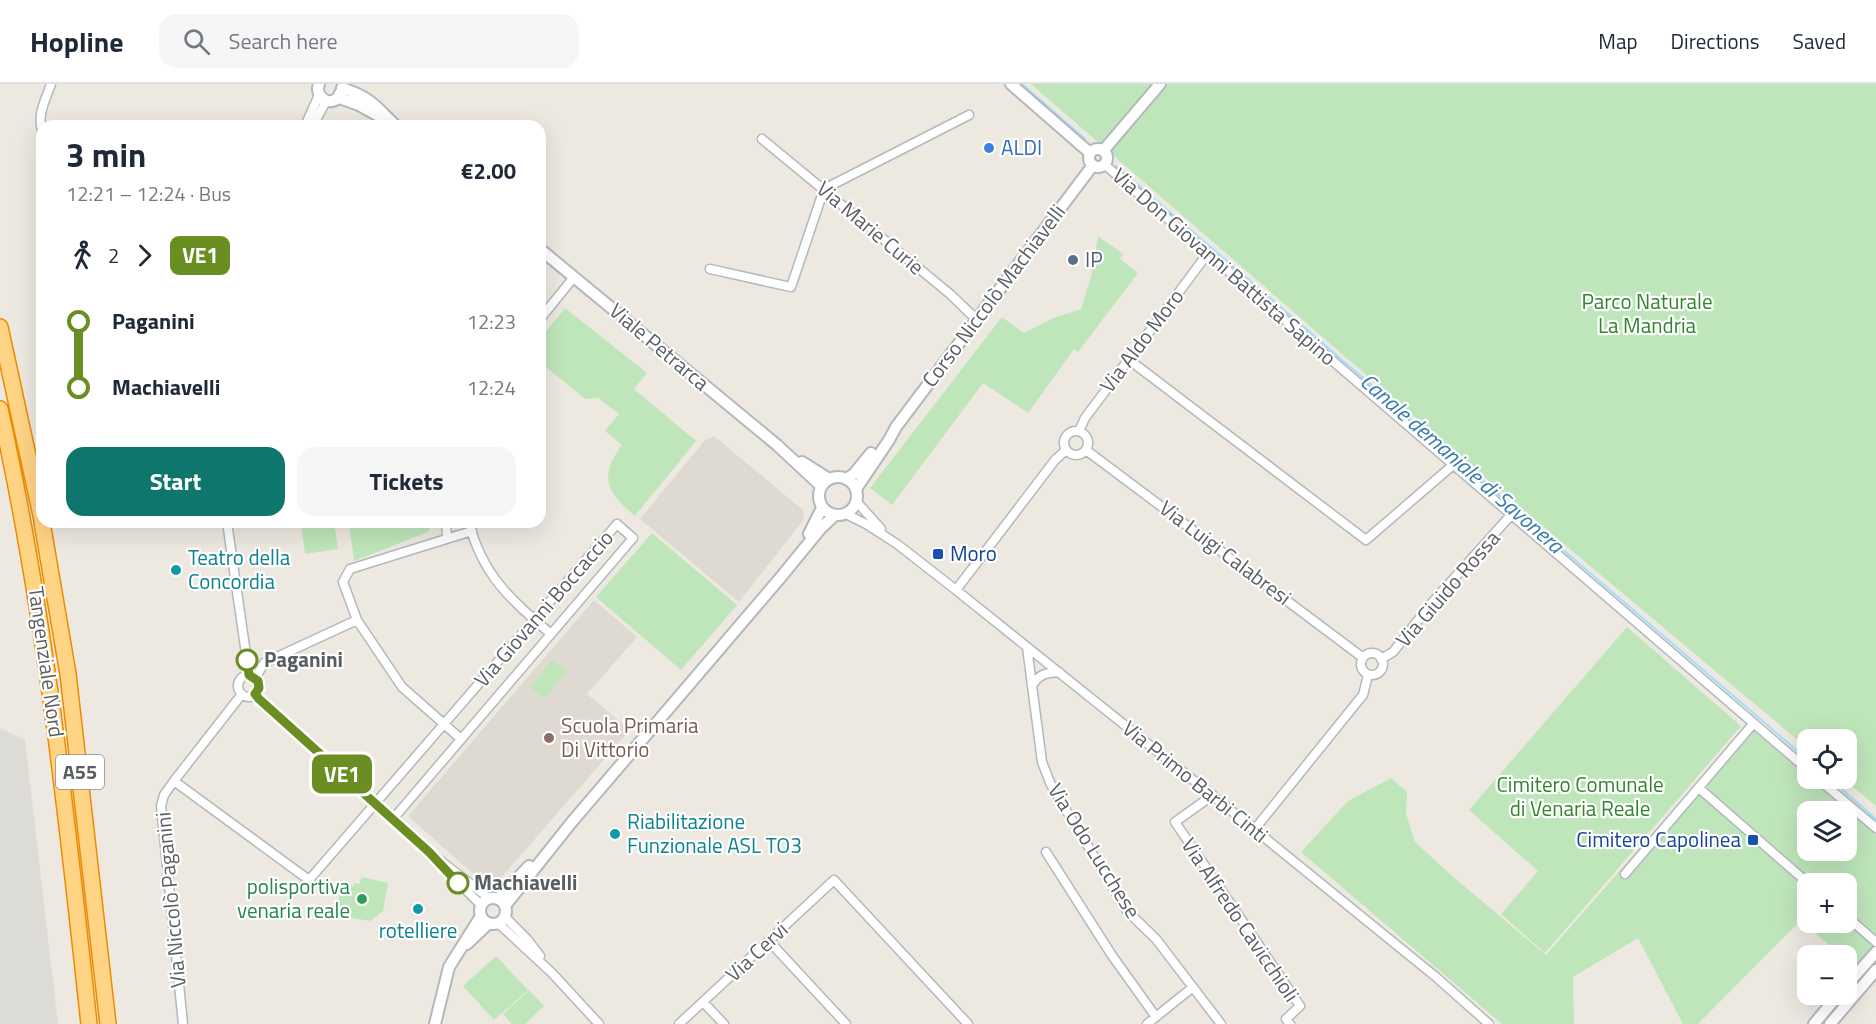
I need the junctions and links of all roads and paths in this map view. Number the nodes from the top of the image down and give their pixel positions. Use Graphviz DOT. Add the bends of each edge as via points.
graph roads {
  1 [pos="51,84"];
  2 [pos="1011,84"];
  3 [pos="1160,84"];
  4 [pos="340,90"];
  5 [pos="322,93"];
  6 [pos="969,115"];
  7 [pos="40,120"];
  8 [pos="308,120"];
  9 [pos="315,120"];
  10 [pos="391,120"];
  11 [pos="762,139"];
  12 [pos="1103,151"];
  13 [pos="1090,153"];
  14 [pos="1098,164"];
  15 [pos="824,189"];
  16 [pos="1208,253"];
  17 [pos="546,254"];
  18 [pos="710,269"];
  19 [pos="574,278"];
  20 [pos="546,312"];
  21 [pos="976,319"];
  22 [pos="0,327"];
  23 [pos="1128,359"];
  24 [pos="0,409"];
  25 [pos="896,427"];
  26 [pos="1079,431"];
  27 [pos="1066,450"];
  28 [pos="1086,450"];
  29 [pos="1453,465"];
  30 [pos="846,479"];
  31 [pos="825,483"];
  32 [pos="856,489"];
  33 [pos="36,493"];
  34 [pos="856,501"];
  35 [pos="822,508"];
  36 [pos="846,514"];
  37 [pos="834,515"];
  38 [pos="1511,515"];
  39 [pos="43,528"];
  40 [pos="228,528"];
  41 [pos="446,528"];
  42 [pos="468,528"];
  43 [pos="470,528"];
  44 [pos="447,537"];
  45 [pos="897,544"];
  46 [pos="781,577"];
  47 [pos="956,590"];
  48 [pos="357,620"];
  49 [pos="535,620"];
  50 [pos="551,634"];
  51 [pos="1027,646"];
  52 [pos="1362,657"];
  53 [pos="1382,659"];
  54 [pos="1059,672"];
  55 [pos="1368,675"];
  56 [pos="252,676"];
  57 [pos="1032,686"];
  58 [pos="242,694"];
  59 [pos="255,694"];
  60 [pos="1753,724"];
  61 [pos="444,725"];
  62 [pos="461,740"];
  63 [pos="1797,761"];
  64 [pos="174,782"];
  65 [pos="1700,788"];
  66 [pos="1830,789"];
  67 [pos="1212,795"];
  68 [pos="375,804"];
  69 [pos="393,819"];
  70 [pos="1876,828"];
  71 [pos="1254,830"];
  72 [pos="1046,852"];
  73 [pos="1797,873"];
  74 [pos="1625,874"];
  75 [pos="493,911"];
  76 [pos="1857,926"];
  77 [pos="769,941"];
  78 [pos="1876,942"];
  79 [pos="1876,952"];
  80 [pos="1876,970"];
  81 [pos="1857,974"];
  82 [pos="1193,987"];
  83 [pos="703,1002"];
  84 [pos="1830,1005"];
  85 [pos="1156,1017"];
  86 [pos="89,1024"];
  87 [pos="108,1024"];
  88 [pos="183,1024"];
  89 [pos="435,1024"];
  90 [pos="599,1024"];
  91 [pos="679,1024"];
  92 [pos="724,1024"];
  93 [pos="846,1024"];
  94 [pos="968,1024"];
  95 [pos="1147,1024"];
  96 [pos="1221,1024"];
  97 [pos="1290,1024"];
  98 [pos="1489,1024"];
  99 [pos="1815,1024"];
  100 [pos="1830,1024"];
  1 -- 7 [label="street"];
  2 -- 13 [label="street"];
  3 -- 12 [label="street"];
  4 -- 5 [label="street" via="334,100"];
  4 -- 10 [label="street" via="362,95"];
  5 -- 8 [label="street"];
  5 -- 9 [label="street"];
  6 -- 15 [label="street"];
  11 -- 15 [label="street, Via Marie Curie"];
  12 -- 13 [label="street"];
  12 -- 14 [label="street" via="1106,156"];
  13 -- 14 [label="street" via="1089,158"];
  14 -- 16 [label="street, Via Don Giovanni Battista Sapino"];
  14 -- 21 [label="street, Corso Niccolò Machiavelli"];
  15 -- 18 [label="street" via="790,287"];
  15 -- 21 [label="street, Via Marie Curie"];
  16 -- 23 [label="street, Via Aldo Moro"];
  16 -- 29 [label="street, Via Don Giovanni Battista Sapino"];
  17 -- 19 [label="street, Viale Petrarca"];
  19 -- 20 [label="street"];
  19 -- 31 [label="street, Viale Petrarca"];
  21 -- 25 [label="street, Corso Niccolò Machiavelli"];
  22 -- 33 [label="highway, Tangenziale Nord / A55"];
  23 -- 26 [label="street, Via Aldo Moro"];
  23 -- 29 [label="street" via="1366,540"];
  24 -- 86 [label="highway, Tangenziale Nord / A55" via="47,661"];
  25 -- 30 [label="street, Corso Niccolò Machiavelli"];
  25 -- 32 [label="street, Corso Niccolò Machiavelli"];
  26 -- 27 [label="street" via="1066,436"];
  26 -- 28 [label="street" via="1088,439"];
  27 -- 28 [label="street" via="1076,455"];
  27 -- 47 [label="street"];
  28 -- 52 [label="street, Via Luigi Calabresi"];
  29 -- 38 [label="street, Via Don Giovanni Battista Sapino"];
  30 -- 31 [label="street" via="838,477"];
  30 -- 32 [label="street"];
  31 -- 35 [label="street" via="818,497"];
  32 -- 34 [label="street"];
  34 -- 36 [label="street"];
  34 -- 45 [label="street, Via Primo Barbi Cinti"];
  35 -- 37 [label="street"];
  35 -- 46 [label="street"];
  36 -- 37 [label="street"];
  36 -- 45 [label="street, Via Primo Barbi Cinti"];
  37 -- 46 [label="street"];
  38 -- 53 [label="street, Via Giuido Rossa" via="1430,605 1399,646"];
  38 -- 60 [label="street, Via Don Giovanni Battista Sapino"];
  39 -- 87 [label="highway, Tangenziale Nord / A55" via="75,732"];
  40 -- 56 [label="street"];
  41 -- 44 [label="street"];
  42 -- 44 [label="street"];
  43 -- 49 [label="street" via="479,552 501,588"];
  44 -- 48 [label="street" via="350,569 343,582"];
  45 -- 47 [label="street, Via Primo Barbi Cinti"];
  46 -- 75 [label="street"];
  47 -- 51 [label="street, Via Primo Barbi Cinti"];
  48 -- 56 [label="street" via="264,663"];
  48 -- 61 [label="street" via="402,687"];
  49 -- 50 [label="street"];
  49 -- 50 [label="street, Via Giovanni Boccaccio" via="617,525 633,538"];
  49 -- 61 [label="street, Via Giovanni Boccaccio"];
  50 -- 62 [label="street, Via Giovanni Boccaccio"];
  51 -- 54 [label="street, Via Primo Barbi Cinti"];
  51 -- 57 [label="street, Via Odo Lucchese"];
  52 -- 53 [label="street" via="1372,653"];
  52 -- 55 [label="street" via="1361,668"];
  53 -- 55 [label="street" via="1381,670"];
  54 -- 57 [label="street" via="1038,677"];
  54 -- 67 [label="street, Via Primo Barbi Cinti"];
  55 -- 71 [label="street" via="1363,695"];
  56 -- 58 [label="street" via="244,676 238,682"];
  56 -- 59 [label="street" via="260,684"];
  57 -- 82 [label="street, Via Odo Lucchese" via="1042,762 1051,785 1127,911 1156,939"];
  58 -- 59 [label="street"];
  58 -- 64 [label="street, Via Niccolò Paganini"];
  59 -- 68 [label="street"];
  60 -- 63 [label="street, Via Don Giovanni Battista Sapino"];
  60 -- 65 [label="street"];
  61 -- 62 [label="street"];
  61 -- 68 [label="street, Via Giovanni Boccaccio"];
  62 -- 69 [label="street, Via Giovanni Boccaccio"];
  64 -- 68 [label="street, Via Giovanni Boccaccio" via="309,880"];
  64 -- 88 [label="street, Via Niccolò Paganini" via="161,806 161,818"];
  65 -- 73 [label="street"];
  65 -- 74 [label="street"];
  66 -- 70 [label="street"];
  67 -- 71 [label="street, Via Primo Barbi Cinti"];
  67 -- 97 [label="street, Via Alfredo Cavicchioli" via="1175,822 1300,1006 1286,1019"];
  68 -- 69 [label="street"];
  69 -- 75 [label="street"];
  71 -- 98 [label="street, Via Primo Barbi Cinti"];
  72 -- 85 [label="street"];
  75 -- 89 [label="street" via="458,952 446,975"];
  75 -- 90 [label="street"];
  76 -- 78 [label="street"];
  77 -- 83 [label="street, Via Cervi"];
  77 -- 93 [label="street"];
  77 -- 94 [label="street, Via Cervi" via="834,880"];
  79 -- 81 [label="street"];
  80 -- 100 [label="street"];
  82 -- 85 [label="street"];
  82 -- 96 [label="street, Via Odo Lucchese"];
  83 -- 91 [label="street, Via Cervi"];
  83 -- 92 [label="street"];
  84 -- 99 [label="street"];
  85 -- 95 [label="street"];
}
